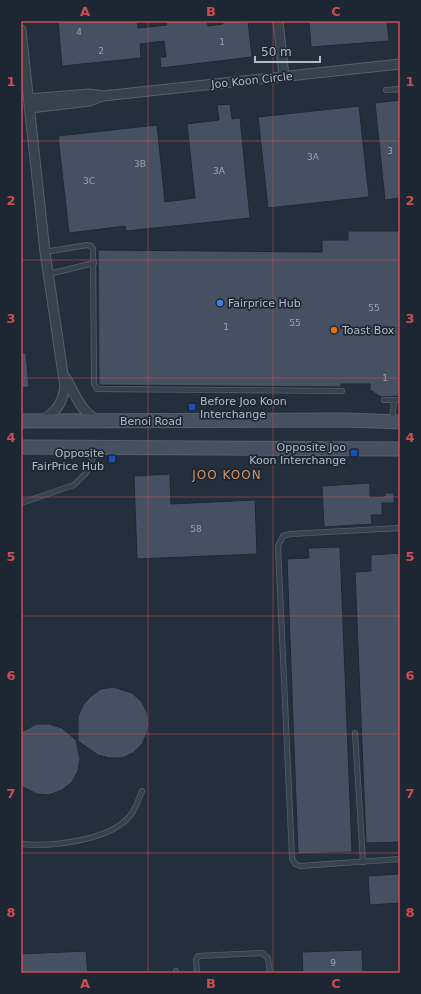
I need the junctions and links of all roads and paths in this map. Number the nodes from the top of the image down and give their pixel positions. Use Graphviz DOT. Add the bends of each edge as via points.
graph roads {
  1 [pos="278,21"];
  2 [pos="21,30"];
  3 [pos="400,64"];
  4 [pos="284,76"];
  5 [pos="400,89"];
  6 [pos="386,90"];
  7 [pos="29,104"];
  8 [pos="46,252"];
  9 [pos="94,264"];
  10 [pos="49,274"];
  11 [pos="63,374"];
  12 [pos="342,391"];
  13 [pos="384,400"];
  14 [pos="394,400"];
  15 [pos="400,400"];
  16 [pos="21,421"];
  17 [pos="39,421"];
  18 [pos="100,421"];
  19 [pos="396,422"];
  20 [pos="21,447"];
  21 [pos="97,447"];
  22 [pos="400,449"];
  23 [pos="21,503"];
  24 [pos="400,528"];
  25 [pos="355,733"];
  26 [pos="142,791"];
  27 [pos="21,844"];
  28 [pos="400,859"];
  29 [pos="363,862"];
  30 [pos="197,973"];
  31 [pos="270,973"];
  1 -- 4 [label="street"];
  2 -- 7 [label="street"];
  3 -- 4 [label="street, Joo Koon Circle"];
  4 -- 7 [label="street, Joo Koon Circle" via="103,96 89,94"];
  5 -- 6 [label="lane"];
  7 -- 8 [label="street"];
  8 -- 9 [label="lane" via="91,246"];
  8 -- 10 [label="street"];
  9 -- 10 [label="lane"];
  9 -- 12 [label="lane" via="94,384 97,389"];
  10 -- 11 [label="street"];
  11 -- 17 [label="street" via="65,387 60,404 50,416"];
  11 -- 18 [label="street" via="88,415"];
  13 -- 14 [label="lane"];
  14 -- 15 [label="lane"];
  14 -- 19 [label="lane"];
  16 -- 17 [label="main road, Benoi Road"];
  17 -- 18 [label="main road, Benoi Road"];
  18 -- 19 [label="main road, Benoi Road"];
  20 -- 21 [label="main road"];
  21 -- 22 [label="main road"];
  21 -- 23 [label="lane" via="87,472 74,484"];
  24 -- 29 [label="lane" via="290,534 283,536 278,546 292,858 295,864 300,866"];
  25 -- 29 [label="lane"];
  26 -- 27 [label="lane" via="129,818 114,830 59,844"];
  28 -- 29 [label="lane"];
  30 -- 31 [label="lane" via="198,956 262,954 268,958"];
}
